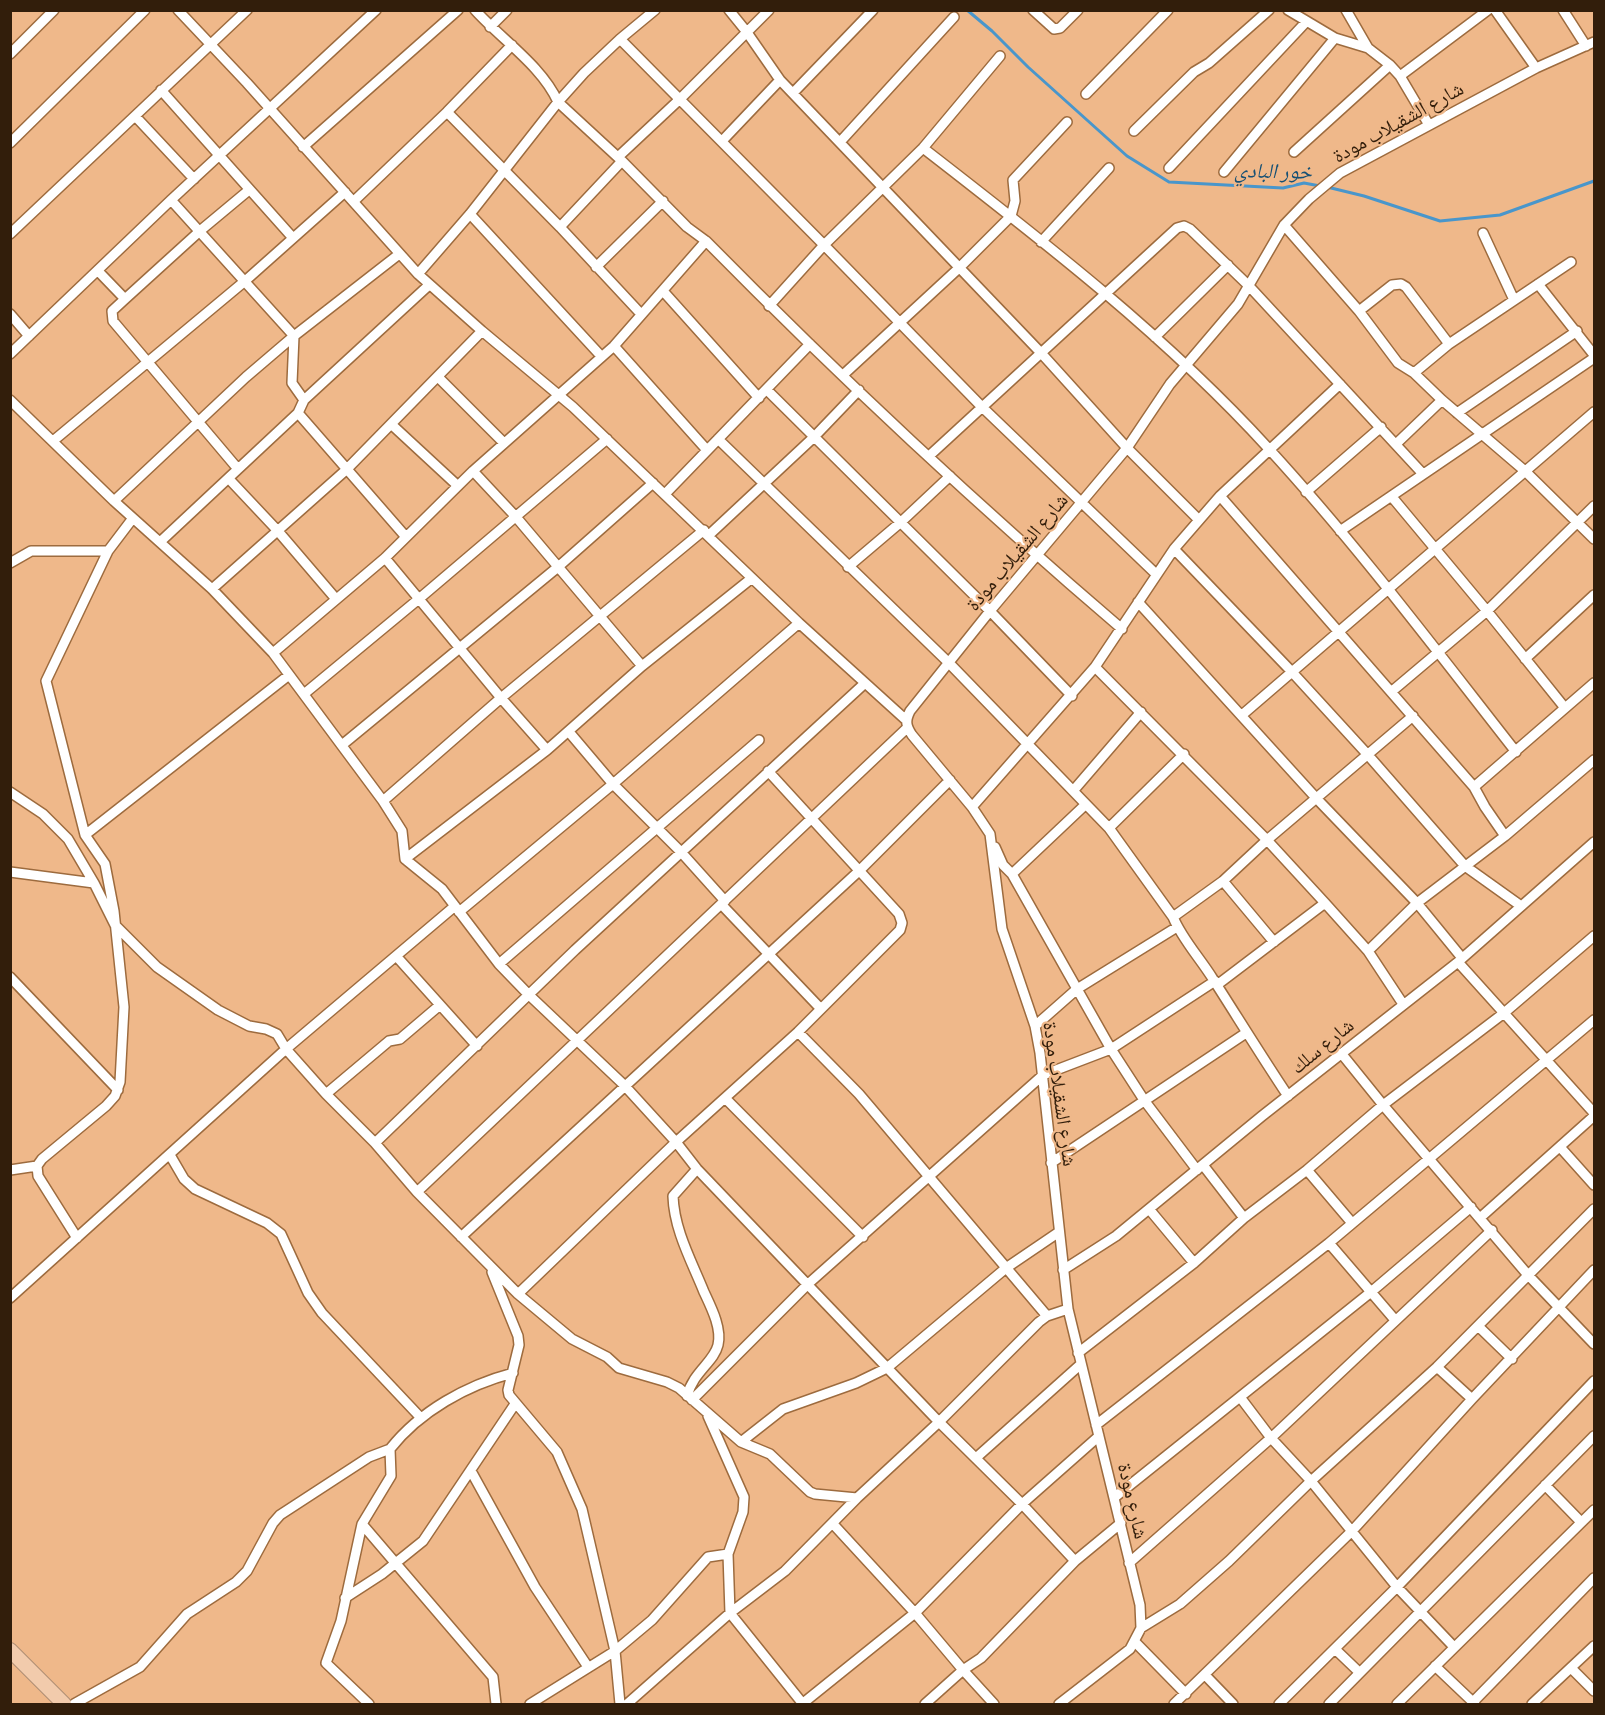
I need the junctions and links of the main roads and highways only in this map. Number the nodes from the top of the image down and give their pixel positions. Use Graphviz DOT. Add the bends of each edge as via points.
graph roads {
  1 [pos="10,1650"];
  2 [pos="64,1704"];
  1 -- 2 [label="highway"];
}
